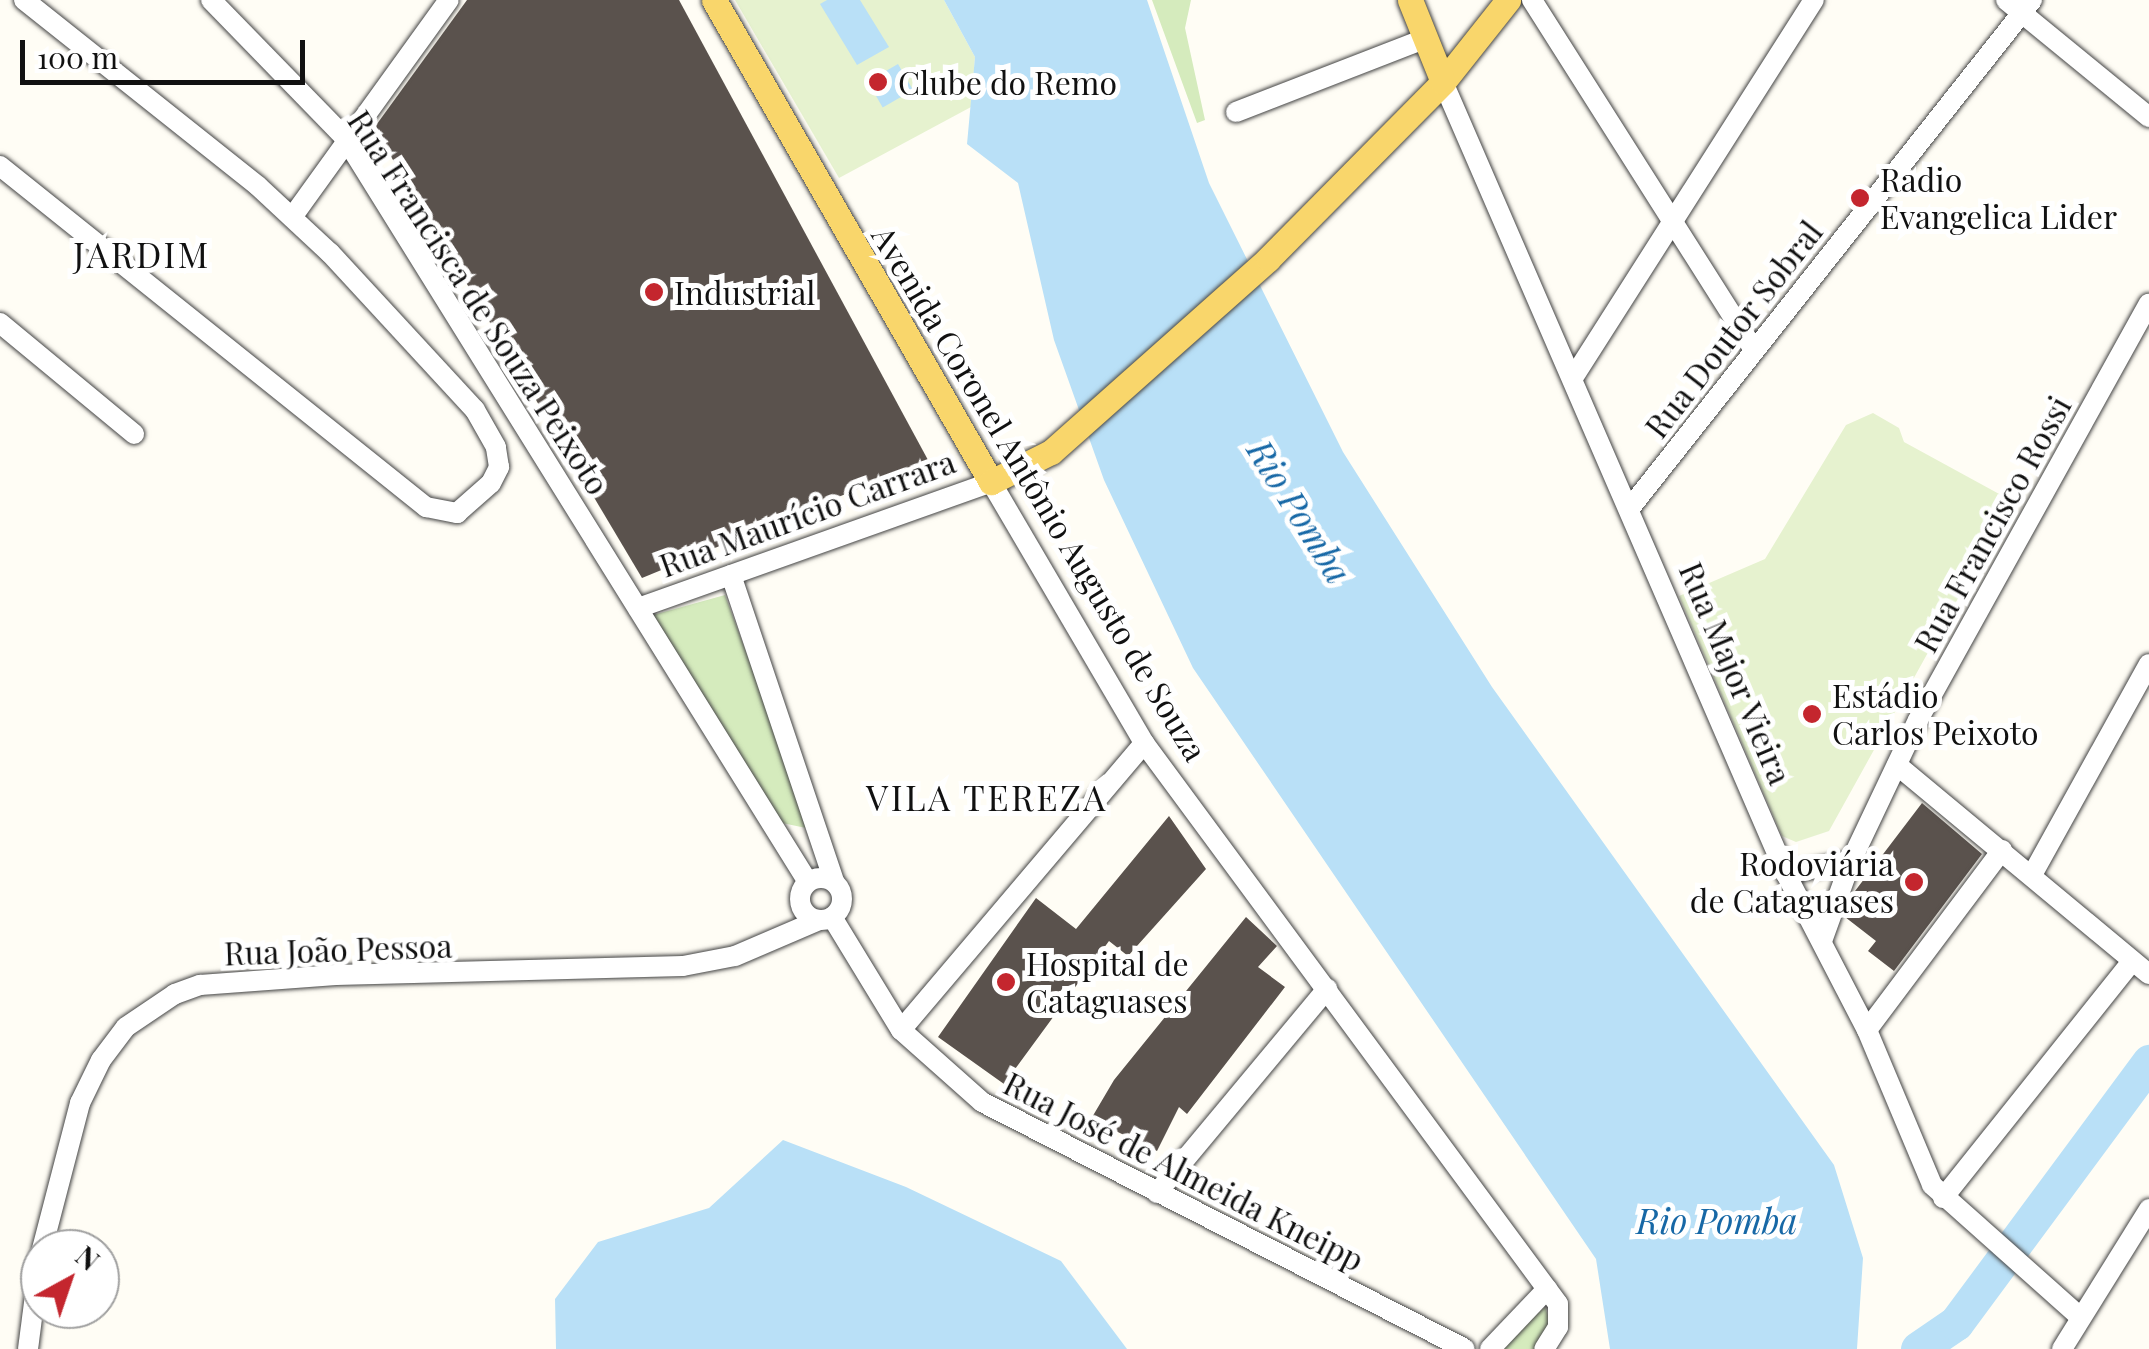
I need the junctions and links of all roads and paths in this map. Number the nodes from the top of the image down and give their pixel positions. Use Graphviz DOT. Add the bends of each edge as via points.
graph roads {
  1 [pos="24,0"];
  2 [pos="211,0"];
  3 [pos="449,0"];
  4 [pos="714,0"];
  5 [pos="1410,0"];
  6 [pos="1508,0"];
  7 [pos="1532,0"];
  8 [pos="1814,0"];
  9 [pos="2020,4"];
  10 [pos="1427,38"];
  11 [pos="1443,82"];
  12 [pos="1236,112"];
  13 [pos="2149,117"];
  14 [pos="345,138"];
  15 [pos="0,166"];
  16 [pos="293,216"];
  17 [pos="1673,222"];
  18 [pos="2149,304"];
  19 [pos="0,323"];
  20 [pos="1754,350"];
  21 [pos="1573,378"];
  22 [pos="134,434"];
  23 [pos="991,482"];
  24 [pos="1630,508"];
  25 [pos="731,575"];
  26 [pos="638,608"];
  27 [pos="2149,664"];
  28 [pos="1144,743"];
  29 [pos="1896,765"];
  30 [pos="2002,850"];
  31 [pos="1850,861"];
  32 [pos="1786,874"];
  33 [pos="2032,875"];
  34 [pos="834,881"];
  35 [pos="804,890"];
  36 [pos="825,918"];
  37 [pos="779,936"];
  38 [pos="1822,941"];
  39 [pos="2143,970"];
  40 [pos="1327,989"];
  41 [pos="901,1030"];
  42 [pos="1867,1030"];
  43 [pos="1157,1193"];
  44 [pos="1943,1198"];
  45 [pos="2149,1209"];
  46 [pos="46,1229"];
  47 [pos="1547,1289"];
  48 [pos="2079,1316"];
  49 [pos="1546,1347"];
  50 [pos="1465,1349"];
  51 [pos="1490,1349"];
  52 [pos="2062,1349"];
  1 -- 16 [label="street"];
  2 -- 14 [label="street, Rua Francisca de Souza Peixoto"];
  3 -- 14 [label="street"];
  4 -- 23 [label="main road, Avenida Coronel Antônio Augusto de Souza"];
  5 -- 10 [label="main road, Rua Major Vieira"];
  6 -- 11 [label="main road, Rua Maurício Carrara"];
  7 -- 17 [label="street"];
  8 -- 17 [label="street"];
  9 -- 13 [label="street"];
  9 -- 20 [label="street, Rua Doutor Sobral"];
  10 -- 11 [label="main road, Rua Major Vieira"];
  10 -- 12 [label="street"];
  11 -- 21 [label="street, Rua Major Vieira"];
  11 -- 23 [label="main road, Rua Maurício Carrara" via="1268,259 1051,452"];
  14 -- 16 [label="street"];
  14 -- 26 [label="street, Rua Francisca de Souza Peixoto"];
  15 -- 16 [label="street" via="426,507 457,513 499,467 476,410"];
  17 -- 20 [label="street"];
  17 -- 21 [label="street"];
  18 -- 29 [label="street, Rua Francisco Rossi"];
  19 -- 22 [label="street"];
  20 -- 24 [label="street, Rua Doutor Sobral"];
  21 -- 24 [label="street, Rua Major Vieira"];
  23 -- 25 [label="street, Rua Maurício Carrara"];
  23 -- 28 [label="street, Avenida Coronel Antônio Augusto de Souza"];
  24 -- 32 [label="street, Rua Major Vieira"];
  25 -- 26 [label="street, Rua Maurício Carrara"];
  25 -- 34 [label="street"];
  26 -- 35 [label="street, Rua Francisca de Souza Peixoto"];
  27 -- 33 [label="street"];
  28 -- 40 [label="street, Avenida Coronel Antônio Augusto de Souza"];
  28 -- 41 [label="street"];
  29 -- 30 [label="street"];
  29 -- 31 [label="street, Rua Francisco Rossi"];
  30 -- 33 [label="street"];
  30 -- 42 [label="street"];
  31 -- 32 [label="street"];
  31 -- 38 [label="street, Rua Francisco Rossi"];
  32 -- 38 [label="street, Rua Major Vieira"];
  33 -- 39 [label="street"];
  34 -- 35 [label="street"];
  34 -- 36 [label="street" via="843,900"];
  35 -- 36 [label="street, Rua José de Almeida Kneipp" via="806,914"];
  35 -- 37 [label="street"];
  36 -- 37 [label="street, Rua João Pessoa"];
  36 -- 41 [label="street, Rua José de Almeida Kneipp"];
  37 -- 46 [label="street, Rua João Pessoa" via="735,956 683,966 336,975 200,985 174,994 126,1027 101,1060 80,1102"];
  38 -- 42 [label="street, Rua Major Vieira"];
  39 -- 44 [label="street"];
  40 -- 43 [label="street"];
  40 -- 47 [label="street, Avenida Coronel Antônio Augusto de Souza"];
  41 -- 43 [label="street, Rua José de Almeida Kneipp" via="982,1102"];
  42 -- 44 [label="street, Rua Major Vieira"];
  43 -- 50 [label="street, Rua José de Almeida Kneipp"];
  44 -- 48 [label="street, Rua Major Vieira"];
  45 -- 48 [label="street"];
  47 -- 49 [label="street, Avenida Coronel Antônio Augusto de Souza" via="1560,1315"];
  47 -- 51 [label="street"];
  48 -- 52 [label="street"];
}
